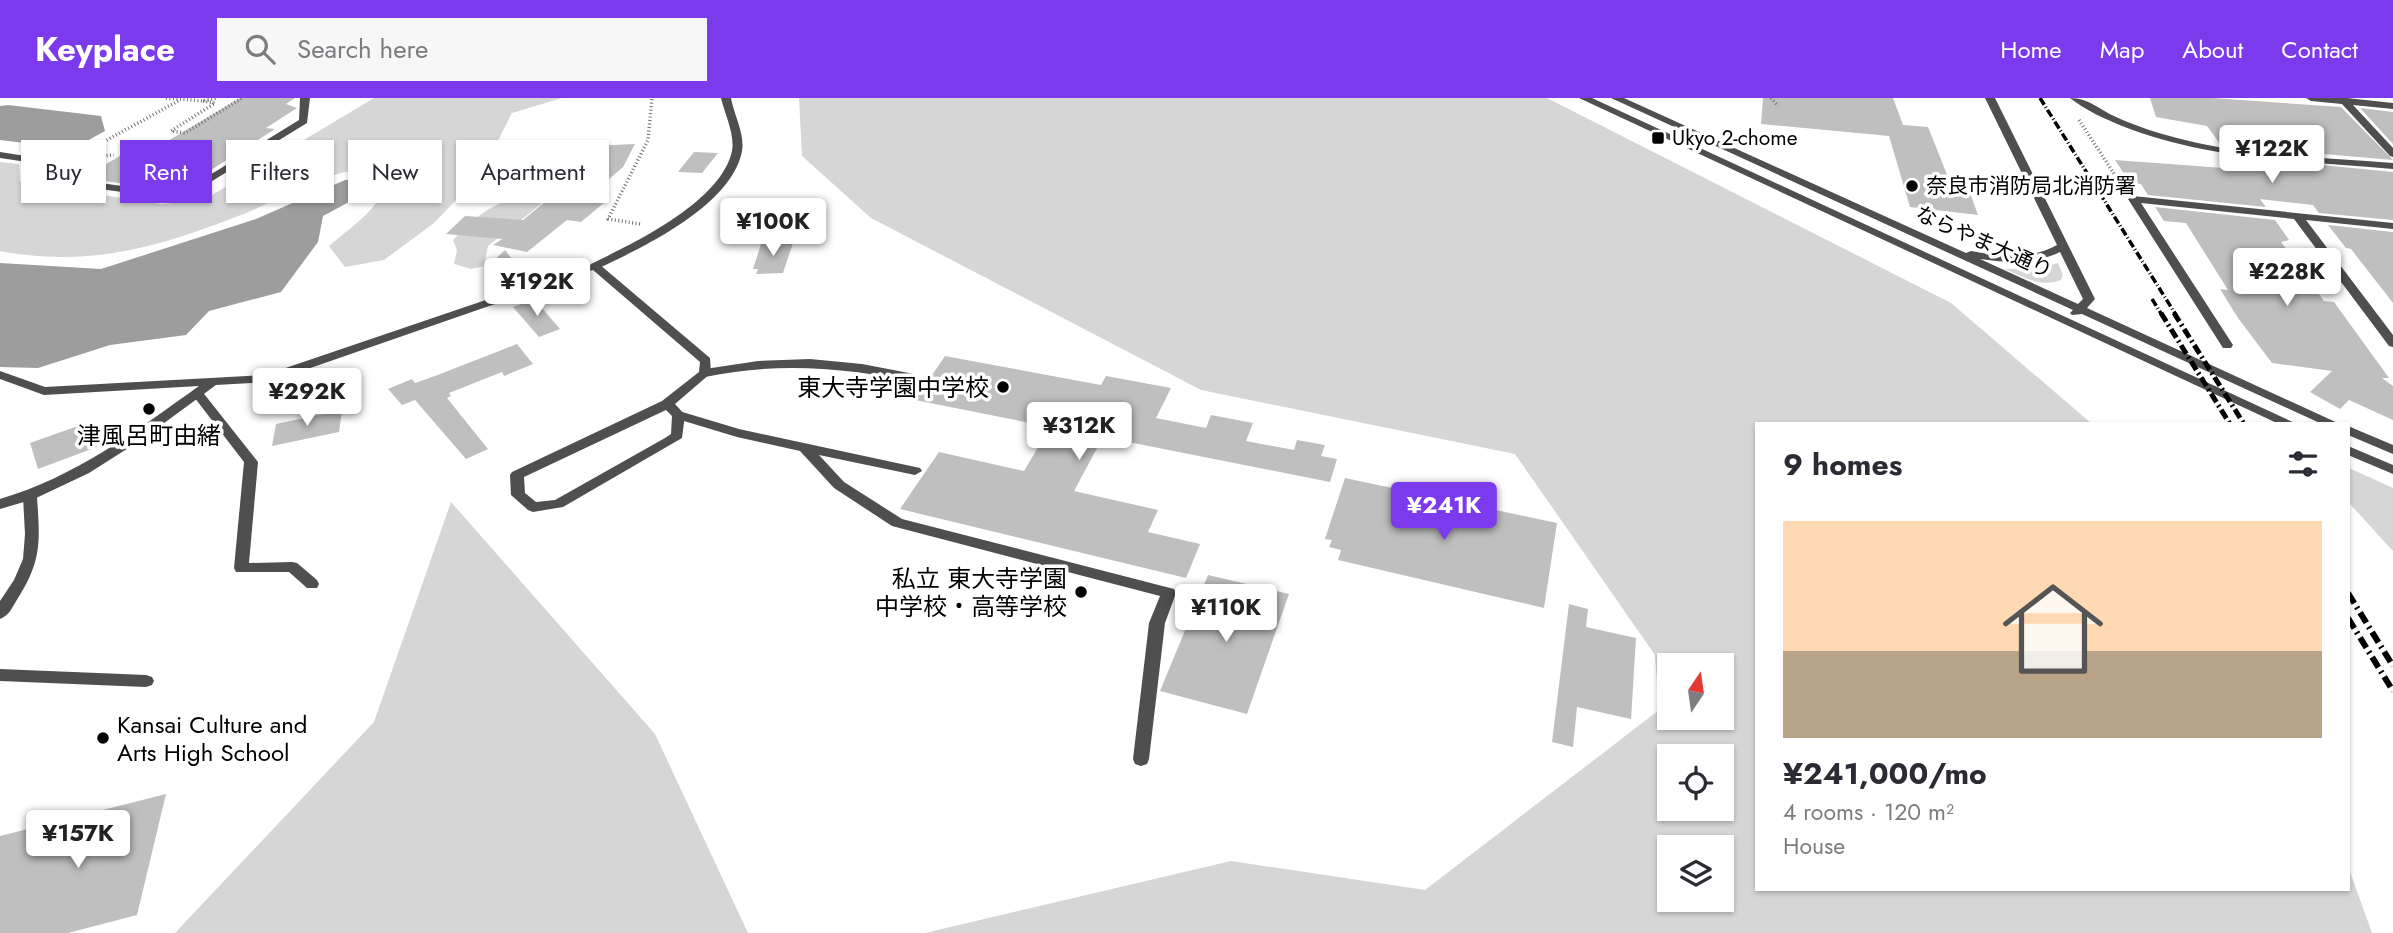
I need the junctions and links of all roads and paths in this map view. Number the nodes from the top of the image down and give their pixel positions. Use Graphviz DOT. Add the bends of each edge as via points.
graph roads {
  1 [pos="166,98"];
  2 [pos="217,98"];
  3 [pos="242,98"];
  4 [pos="305,98"];
  5 [pos="652,98"];
  6 [pos="726,98"];
  7 [pos="1584,98"];
  8 [pos="1616,98"];
  9 [pos="1771,98"];
  10 [pos="1990,98"];
  11 [pos="2075,98"];
  12 [pos="2311,98"];
  13 [pos="180,100"];
  14 [pos="2344,100"];
  15 [pos="204,101"];
  16 [pos="1778,106"];
  17 [pos="2393,106"];
  18 [pos="2076,116"];
  19 [pos="106,140"];
  20 [pos="0,155"];
  21 [pos="114,155"];
  22 [pos="2393,155"];
  23 [pos="106,156"];
  24 [pos="21,158"];
  25 [pos="2393,166"];
  26 [pos="106,187"];
  27 [pos="2133,199"];
  28 [pos="2297,216"];
  29 [pos="2393,226"];
  30 [pos="665,228"];
  31 [pos="2063,246"];
  32 [pos="1949,249"];
  33 [pos="595,266"];
  34 [pos="2081,310"];
  35 [pos="2066,320"];
  36 [pos="2393,343"];
  37 [pos="2227,345"];
  38 [pos="705,373"];
  39 [pos="0,374"];
  40 [pos="914,378"];
  41 [pos="212,383"];
  42 [pos="197,393"];
  43 [pos="667,404"];
  44 [pos="678,415"];
  45 [pos="2287,422"];
  46 [pos="2330,422"];
  47 [pos="2350,431"];
  48 [pos="805,448"];
  49 [pos="2393,450"];
  50 [pos="2350,451"];
  51 [pos="2393,470"];
  52 [pos="915,471"];
  53 [pos="30,497"];
  54 [pos="0,504"];
  55 [pos="312,584"];
  56 [pos="0,613"];
  57 [pos="0,675"];
  58 [pos="146,681"];
  59 [pos="1141,759"];
  1 -- 13 [label="path"];
  2 -- 15 [label="path"];
  3 -- 15 [label="path" via="185,133 170,131 215,103"];
  4 -- 26 [label="street" via="304,121 181,197"];
  5 -- 30 [label="path" via="648,140 608,219"];
  6 -- 30 [label="street" via="737,140 735,162 708,195"];
  7 -- 35 [label="street, ならやま大通り"];
  8 -- 32 [label="street, ならやま大通り"];
  9 -- 16 [label="path"];
  10 -- 31 [label="street"];
  11 -- 25 [label="street" via="2109,118 2176,141"];
  12 -- 14 [label="street"];
  13 -- 15 [label="path"];
  13 -- 19 [label="path"];
  14 -- 17 [label="street"];
  14 -- 22 [label="street"];
  18 -- 27 [label="path"];
  20 -- 24 [label="street"];
  21 -- 23 [label="path"];
  27 -- 28 [label="street"];
  27 -- 37 [label="street"];
  28 -- 29 [label="street"];
  28 -- 36 [label="street"];
  30 -- 33 [label="street"];
  31 -- 32 [label="street" via="2054,253 2014,257"];
  31 -- 34 [label="street" via="2089,299"];
  32 -- 34 [label="street, ならやま大通り"];
  33 -- 38 [label="street" via="706,361"];
  33 -- 41 [label="street" via="266,379"];
  34 -- 35 [label="street"];
  34 -- 46 [label="street, ならやま大通り"];
  35 -- 45 [label="street, ならやま大通り"];
  38 -- 40 [label="street" via="756,363 803,361"];
  38 -- 43 [label="street"];
  39 -- 41 [label="street" via="44,391"];
  41 -- 42 [label="street"];
  42 -- 53 [label="street" via="104,458"];
  42 -- 55 [label="street" via="251,461 242,568 292,567"];
  43 -- 44 [label="street"];
  43 -- 44 [label="street" via="517,475 518,495 533,507 558,504 670,441 677,435"];
  44 -- 48 [label="street"];
  47 -- 49 [label="street"];
  48 -- 52 [label="street"];
  48 -- 59 [label="street" via="839,485 897,523 1169,593 1157,622"];
  50 -- 51 [label="street"];
  53 -- 54 [label="street"];
  53 -- 56 [label="street" via="34,551 23,579"];
  57 -- 58 [label="street"];
}
